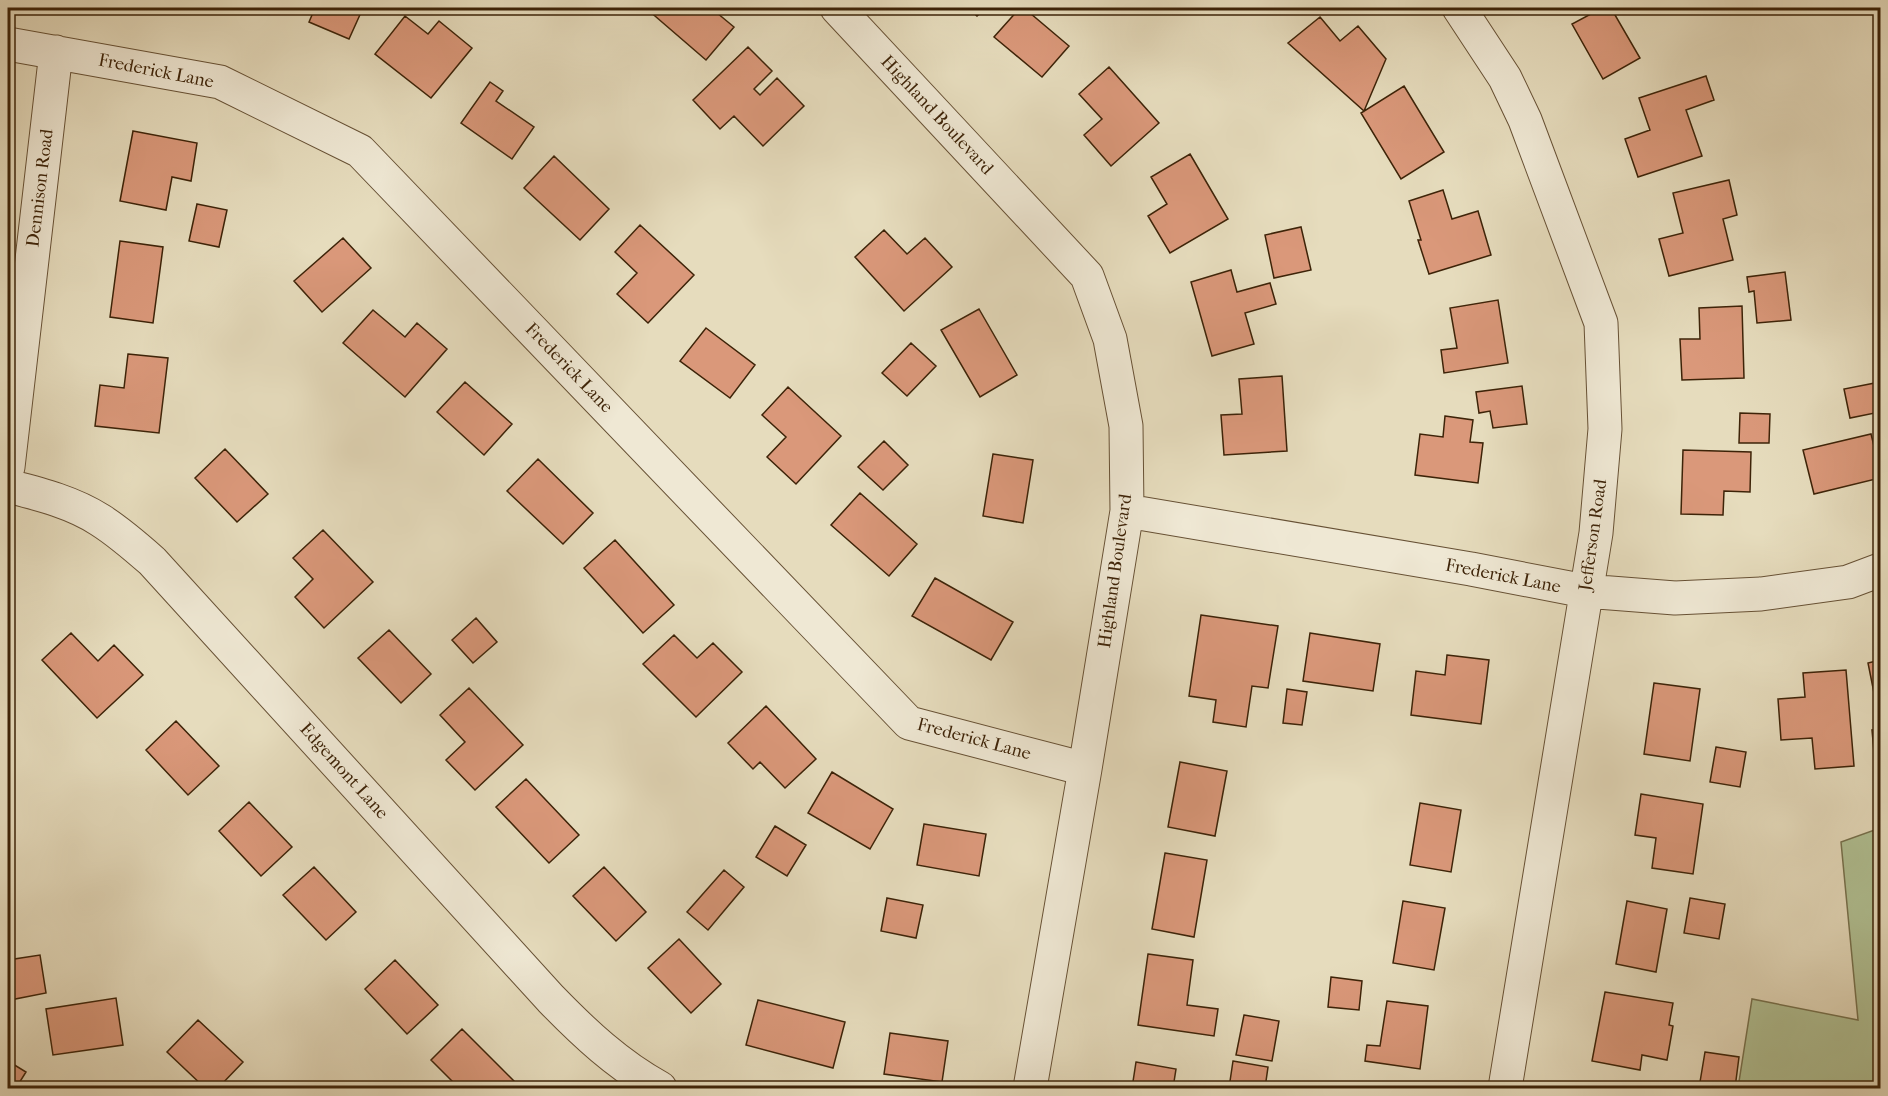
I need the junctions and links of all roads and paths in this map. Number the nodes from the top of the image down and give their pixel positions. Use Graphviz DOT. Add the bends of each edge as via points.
graph roads {
  1 [pos="837,8"];
  2 [pos="1459,8"];
  3 [pos="8,44"];
  4 [pos="56,52"];
  5 [pos="8,467"];
  6 [pos="8,486"];
  7 [pos="1127,511"];
  8 [pos="1881,570"];
  9 [pos="1586,591"];
  10 [pos="1085,769"];
  11 [pos="660,1089"];
  12 [pos="1030,1089"];
  13 [pos="1505,1089"];
  1 -- 7 [label="street, Highland Boulevard" via="1087,276 1110,339 1126,426"];
  2 -- 9 [label="street, Jefferson Road" via="1505,78 1525,120 1601,323 1605,429 1596,533"];
  3 -- 4 [label="street, Frederick Lane"];
  4 -- 5 [label="street, Dennison Road"];
  4 -- 10 [label="street, Frederick Lane" via="220,82 360,151 909,723"];
  6 -- 11 [label="street, Edgemont Lane" via="68,504 99,519 152,561 551,999 613,1057"];
  7 -- 9 [label="street, Frederick Lane"];
  7 -- 10 [label="street, Highland Boulevard"];
  8 -- 9 [label="street, Frederick Lane" via="1848,582 1761,594 1675,598"];
  9 -- 13 [label="street, Jefferson Road"];
  10 -- 12 [label="street, Highland Boulevard"];
}
